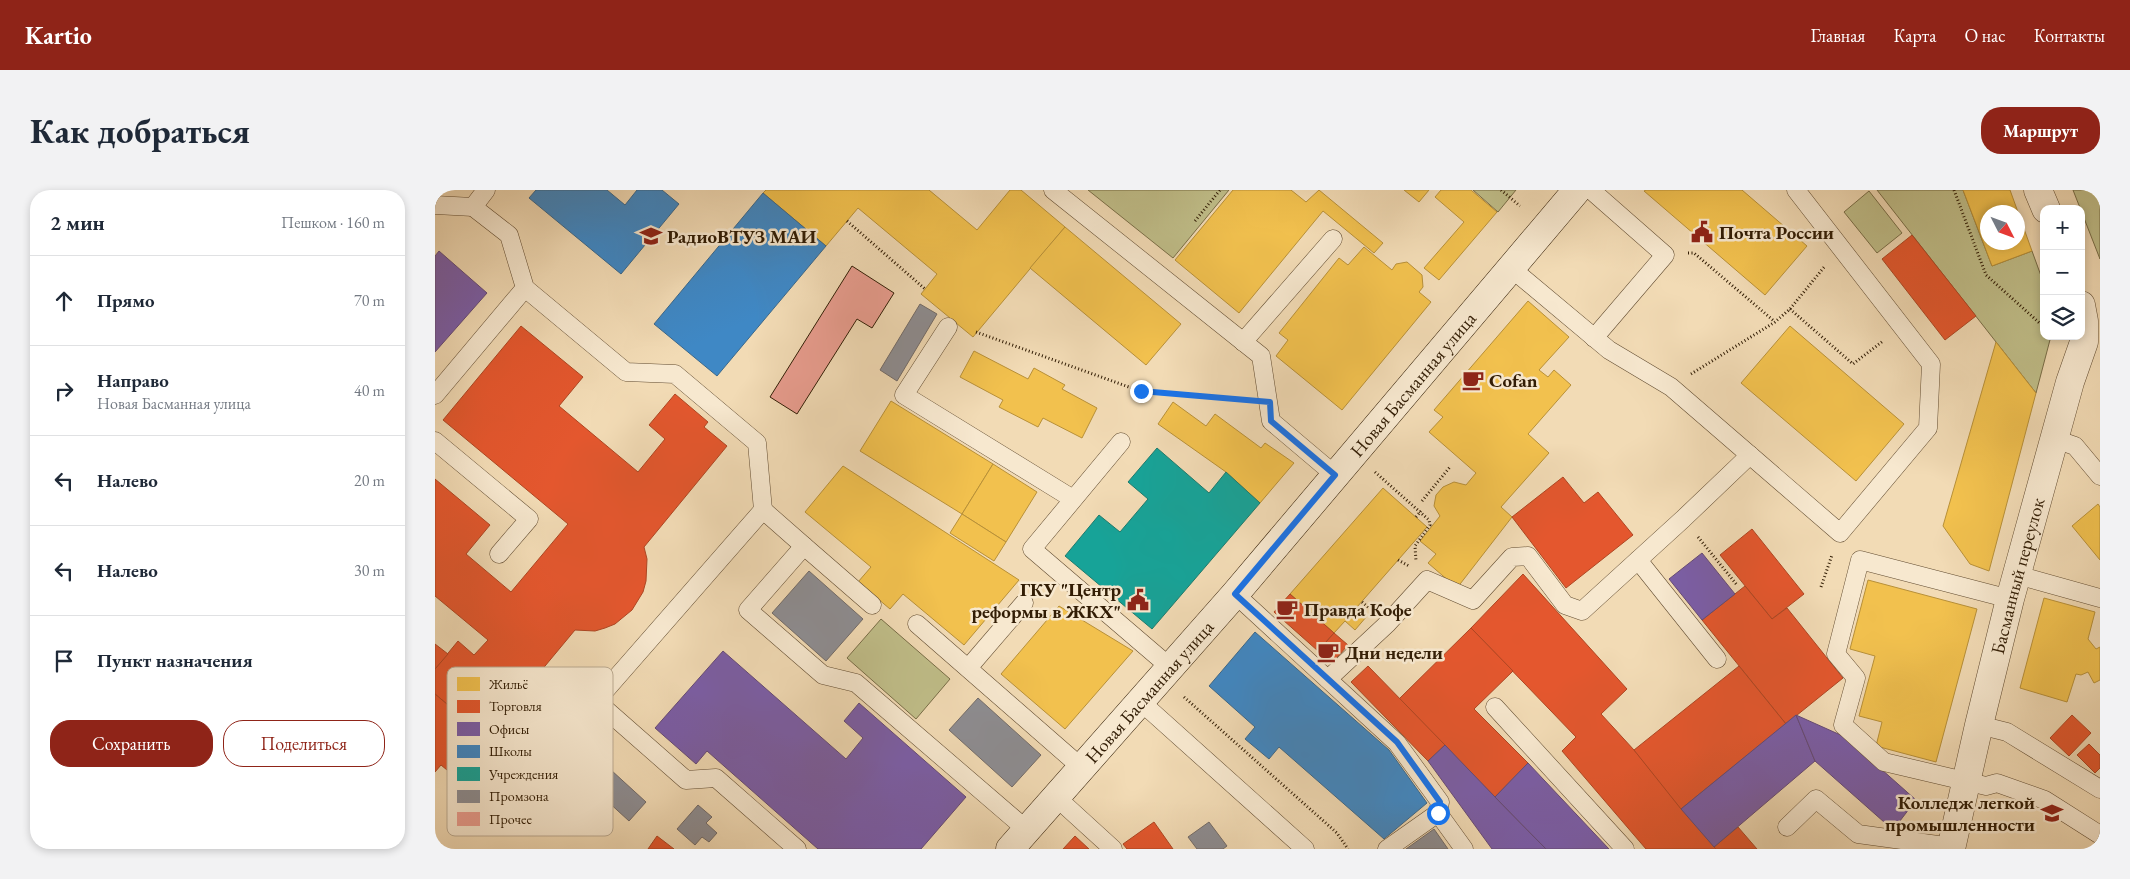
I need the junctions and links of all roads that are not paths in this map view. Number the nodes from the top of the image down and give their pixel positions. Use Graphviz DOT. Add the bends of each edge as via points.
graph roads {
  1 [pos="486,190"];
  2 [pos="1053,190"];
  3 [pos="1577,190"];
  4 [pos="1591,190"];
  5 [pos="1796,190"];
  6 [pos="2038,190"];
  7 [pos="435,205"];
  8 [pos="2044,205"];
  9 [pos="473,207"];
  10 [pos="1333,239"];
  11 [pos="1511,268"];
  12 [pos="525,288"];
  13 [pos="2085,323"];
  14 [pos="948,327"];
  15 [pos="2092,334"];
  16 [pos="1594,338"];
  17 [pos="1243,342"];
  18 [pos="435,395"];
  19 [pos="2055,439"];
  20 [pos="435,441"];
  21 [pos="1121,442"];
  22 [pos="1750,455"];
  23 [pos="1335,475"];
  24 [pos="2100,476"];
  25 [pos="1073,499"];
  26 [pos="763,510"];
  27 [pos="804,546"];
  28 [pos="499,554"];
  29 [pos="1638,560"];
  30 [pos="2013,587"];
  31 [pos="1235,594"];
  32 [pos="2100,598"];
  33 [pos="1024,603"];
  34 [pos="872,605"];
  35 [pos="917,624"];
  36 [pos="1717,659"];
  37 [pos="969,667"];
  38 [pos="1171,668"];
  39 [pos="1328,679"];
  40 [pos="613,682"];
  41 [pos="1141,702"];
  42 [pos="1495,707"];
  43 [pos="613,717"];
  44 [pos="1979,725"];
  45 [pos="1082,768"];
  46 [pos="1966,782"];
  47 [pos="2100,789"];
  48 [pos="1056,797"];
  49 [pos="1438,813"];
  50 [pos="1787,827"];
  51 [pos="2100,835"];
  52 [pos="1019,840"];
  53 [pos="1951,848"];
  54 [pos="797,849"];
  55 [pos="1113,849"];
  56 [pos="1305,849"];
  57 [pos="1387,849"];
  58 [pos="1464,849"];
  59 [pos="1625,849"];
  1 -- 9 [label="lane"];
  2 -- 17 [label="lane"];
  3 -- 11 [label="main road, Новая Басманная улица"];
  4 -- 16 [label="lane" via="1665,255"];
  5 -- 22 [label="lane" via="1931,364 1929,428 1840,533"];
  6 -- 8 [label="main road"];
  7 -- 9 [label="lane"];
  9 -- 12 [label="lane" via="509,235"];
  10 -- 17 [label="lane"];
  11 -- 16 [label="lane"];
  11 -- 23 [label="main road, Новая Басманная улица"];
  12 -- 18 [label="lane"];
  12 -- 26 [label="lane" via="626,372 675,374 757,443"];
  13 -- 15 [label="main road, Басманный переулок"];
  14 -- 25 [label="lane" via="904,395"];
  15 -- 19 [label="main road, Басманный переулок" via="2070,382"];
  16 -- 22 [label="lane" via="1671,387"];
  17 -- 23 [label="lane" via="1261,356 1271,421"];
  19 -- 24 [label="lane" via="2075,446"];
  19 -- 30 [label="main road, Басманный переулок"];
  20 -- 28 [label="lane" via="529,519"];
  21 -- 25 [label="lane"];
  22 -- 29 [label="lane"];
  23 -- 31 [label="main road, Новая Басманная улица"];
  25 -- 38 [label="lane" via="1032,549"];
  26 -- 27 [label="lane"];
  26 -- 40 [label="lane"];
  27 -- 34 [label="lane"];
  27 -- 52 [label="lane" via="748,610 823,675 856,683"];
  29 -- 36 [label="lane"];
  29 -- 39 [label="lane" via="1583,611 1565,605 1528,556 1512,557 1473,600 1427,580 1387,624"];
  30 -- 32 [label="lane"];
  30 -- 44 [label="main road, Басманный переулок"];
  30 -- 46 [label="lane" via="1860,560 1835,654 1856,678 1843,725 1884,762"];
  31 -- 38 [label="main road, Новая Басманная улица"];
  31 -- 39 [label="lane"];
  33 -- 37 [label="lane"];
  35 -- 37 [label="lane"];
  37 -- 45 [label="lane"];
  38 -- 41 [label="main road, Новая Басманная улица"];
  39 -- 49 [label="lane" via="1397,742 1440,802"];
  41 -- 45 [label="main road, Новая Басманная улица"];
  41 -- 56 [label="lane"];
  42 -- 59 [label="lane"];
  43 -- 54 [label="lane" via="686,780 716,778"];
  44 -- 46 [label="main road, Басманный переулок"];
  44 -- 47 [label="lane" via="2007,732"];
  45 -- 48 [label="main road, Новая Басманная улица"];
  46 -- 51 [label="lane" via="1986,786 1997,783 2045,800"];
  46 -- 53 [label="main road, Басманный переулок"];
  48 -- 52 [label="main road, Новая Басманная улица"];
  48 -- 55 [label="lane"];
  49 -- 57 [label="lane"];
  49 -- 58 [label="lane"];
  50 -- 53 [label="lane" via="1816,799 1859,834"];
}
